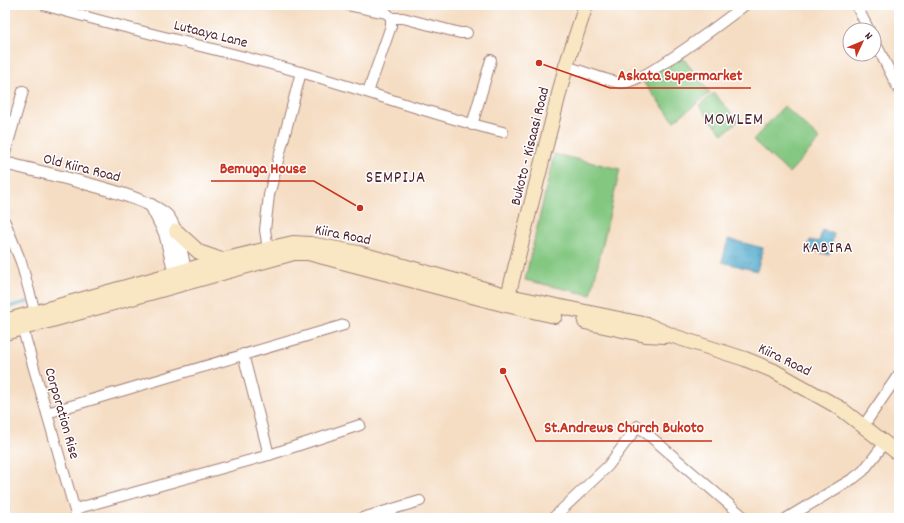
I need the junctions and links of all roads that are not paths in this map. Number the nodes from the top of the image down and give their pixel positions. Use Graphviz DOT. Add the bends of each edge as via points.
graph roads {
  1 [pos="44,5"];
  2 [pos="348,5"];
  3 [pos="586,5"];
  4 [pos="745,5"];
  5 [pos="856,5"];
  6 [pos="72,9"];
  7 [pos="391,18"];
  8 [pos="865,22"];
  9 [pos="467,33"];
  10 [pos="882,56"];
  11 [pos="491,60"];
  12 [pos="566,66"];
  13 [pos="301,72"];
  14 [pos="899,90"];
  15 [pos="23,91"];
  16 [pos="368,92"];
  17 [pos="472,125"];
  18 [pos="503,132"];
  19 [pos="5,153"];
  20 [pos="5,163"];
  21 [pos="150,204"];
  22 [pos="5,222"];
  23 [pos="176,231"];
  24 [pos="268,249"];
  25 [pos="222,260"];
  26 [pos="181,278"];
  27 [pos="507,301"];
  28 [pos="35,312"];
  29 [pos="5,321"];
  30 [pos="21,322"];
  31 [pos="344,325"];
  32 [pos="5,333"];
  33 [pos="243,354"];
  34 [pos="899,374"];
  35 [pos="47,413"];
  36 [pos="360,425"];
  37 [pos="868,429"];
  38 [pos="885,443"];
  39 [pos="899,454"];
  40 [pos="269,455"];
  41 [pos="420,501"];
  42 [pos="76,514"];
  43 [pos="362,518"];
  44 [pos="553,518"];
  45 [pos="745,518"];
  46 [pos="787,518"];
  1 -- 6 [label="street, Lutaaya Lane"];
  2 -- 7 [label="street" via="387,13"];
  3 -- 12 [label="main road, Bukoto - Kisaasi Road"];
  4 -- 12 [label="street" via="710,32 638,79 622,83"];
  5 -- 8 [label="street"];
  6 -- 13 [label="street, Lutaaya Lane"];
  7 -- 9 [label="street" via="403,18"];
  7 -- 16 [label="street" via="391,26"];
  10 -- 14 [label="street"];
  11 -- 17 [label="street"];
  12 -- 27 [label="main road, Bukoto - Kisaasi Road"];
  13 -- 16 [label="street, Lutaaya Lane"];
  13 -- 24 [label="street" via="269,195 264,230"];
  15 -- 19 [label="street"];
  16 -- 17 [label="street, Lutaaya Lane"];
  17 -- 18 [label="street, Lutaaya Lane"];
  20 -- 21 [label="street, Old Kiira Road" via="124,194"];
  21 -- 23 [label="street, Old Kiira Road" via="165,213"];
  21 -- 26 [label="street" via="165,233"];
  22 -- 28 [label="street" via="21,262"];
  23 -- 25 [label="main road" via="199,252"];
  23 -- 26 [label="street, Old Kiira Road"];
  24 -- 25 [label="main road, Kiira Road"];
  24 -- 27 [label="main road, Kiira Road" via="293,243 358,253"];
  25 -- 26 [label="main road, Kiira Road"];
  26 -- 27 [label="main road, Kiira Road" via="308,253"];
  26 -- 28 [label="main road, Kiira Road"];
  26 -- 30 [label="main road, Kiira Road"];
  27 -- 37 [label="main road, Kiira Road" via="648,325 673,336 739,357 774,371 840,408"];
  28 -- 30 [label="main road, Kiira Road"];
  29 -- 30 [label="main road, Kiira Road"];
  30 -- 32 [label="main road, Kiira Road"];
  30 -- 35 [label="street, Corporation Rise"];
  31 -- 33 [label="street"];
  33 -- 35 [label="street"];
  33 -- 40 [label="street"];
  34 -- 37 [label="street"];
  35 -- 42 [label="street, Corporation Rise"];
  36 -- 40 [label="street"];
  37 -- 38 [label="main road, Kiira Road"];
  38 -- 39 [label="main road, Kiira Road"];
  38 -- 46 [label="street" via="854,478"];
  40 -- 42 [label="street"];
  41 -- 43 [label="street"];
  44 -- 45 [label="street" via="608,466 638,426"];
}
